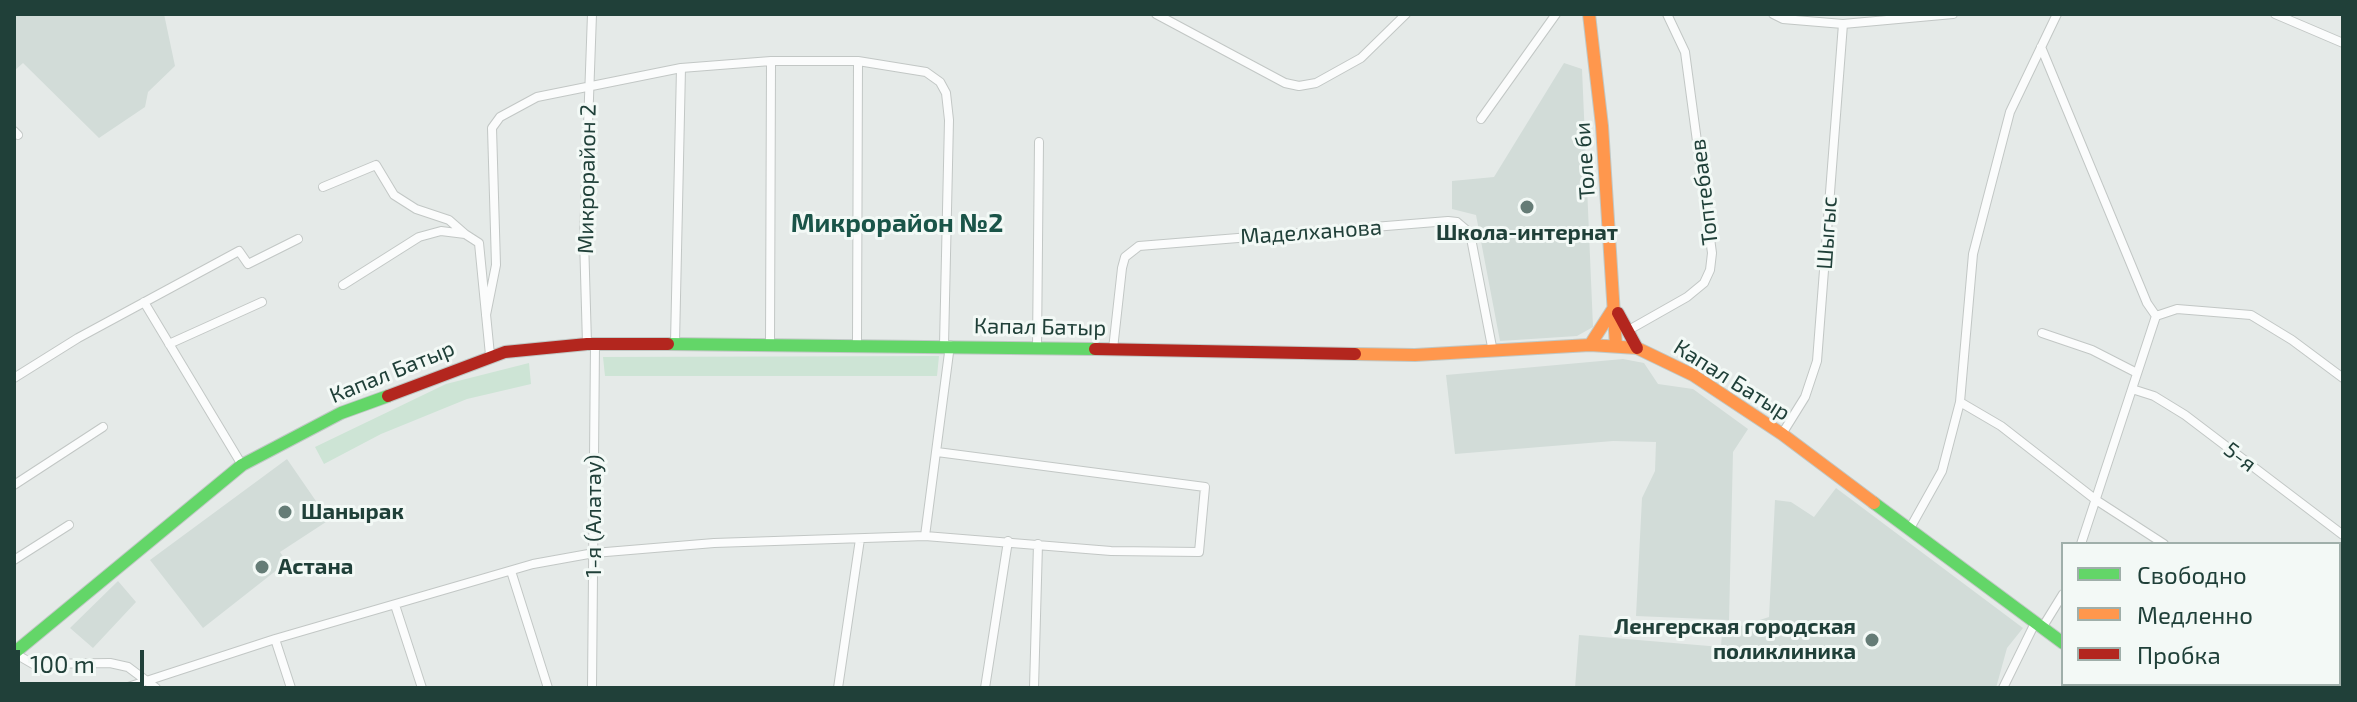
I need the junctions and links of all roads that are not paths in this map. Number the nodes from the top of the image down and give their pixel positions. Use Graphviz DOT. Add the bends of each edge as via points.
graph roads {
  1 [pos="592,14"];
  2 [pos="1156,14"];
  3 [pos="1406,14"];
  4 [pos="1556,14"];
  5 [pos="1589,14"];
  6 [pos="1667,14"];
  7 [pos="1773,14"];
  8 [pos="1953,14"];
  9 [pos="2057,14"];
  10 [pos="2275,14"];
  11 [pos="1843,24"];
  12 [pos="2343,43"];
  13 [pos="2041,47"];
  14 [pos="771,61"];
  15 [pos="858,61"];
  16 [pos="681,68"];
  17 [pos="589,88"];
  18 [pos="1481,119"];
  19 [pos="1039,142"];
  20 [pos="323,187"];
  21 [pos="465,234"];
  22 [pos="298,239"];
  23 [pos="343,285"];
  24 [pos="144,302"];
  25 [pos="262,302"];
  26 [pos="1615,307"];
  27 [pos="486,315"];
  28 [pos="2156,316"];
  29 [pos="1627,331"];
  30 [pos="2042,333"];
  31 [pos="857,342"];
  32 [pos="675,343"];
  33 [pos="770,343"];
  34 [pos="169,344"];
  35 [pos="591,344"];
  36 [pos="947,345"];
  37 [pos="1590,345"];
  38 [pos="1616,346"];
  39 [pos="1037,347"];
  40 [pos="1637,348"];
  41 [pos="1113,349"];
  42 [pos="1493,352"];
  43 [pos="490,355"];
  44 [pos="2137,373"];
  45 [pos="14,378"];
  46 [pos="2343,378"];
  47 [pos="2132,389"];
  48 [pos="1960,402"];
  49 [pos="103,427"];
  50 [pos="1782,434"];
  51 [pos="937,452"];
  52 [pos="242,465"];
  53 [pos="14,485"];
  54 [pos="2096,500"];
  55 [pos="69,525"];
  56 [pos="1909,530"];
  57 [pos="2343,535"];
  58 [pos="925,536"];
  59 [pos="860,539"];
  60 [pos="1008,541"];
  61 [pos="2082,542"];
  62 [pos="2161,542"];
  63 [pos="1038,544"];
  64 [pos="594,553"];
  65 [pos="14,560"];
  66 [pos="511,571"];
  67 [pos="2061,597"];
  68 [pos="395,605"];
  69 [pos="2039,626"];
  70 [pos="275,639"];
  71 [pos="2061,642"];
  72 [pos="14,653"];
  73 [pos="148,680"];
  74 [pos="125,688"];
  75 [pos="156,688"];
  76 [pos="291,688"];
  77 [pos="422,688"];
  78 [pos="548,688"];
  79 [pos="592,688"];
  80 [pos="838,688"];
  81 [pos="985,688"];
  82 [pos="1034,688"];
  83 [pos="2003,688"];
  1 -- 17 [label="street, Микрорайон 2"];
  2 -- 3 [label="street" via="1299,86 1316,83 1361,58"];
  4 -- 18 [label="street"];
  5 -- 26 [label="main road, Толе би"];
  6 -- 29 [label="street, Топтебаев" via="1685,52 1710,270 1687,297"];
  7 -- 11 [label="street"];
  8 -- 11 [label="street"];
  9 -- 13 [label="street"];
  10 -- 12 [label="street"];
  11 -- 50 [label="street, Шыгыс" via="1817,361 1805,397"];
  13 -- 28 [label="street"];
  13 -- 48 [label="street" via="2010,112 1979,222"];
  14 -- 15 [label="street"];
  14 -- 16 [label="street"];
  14 -- 33 [label="street"];
  15 -- 31 [label="street"];
  15 -- 36 [label="street" via="926,72 946,93"];
  16 -- 17 [label="street"];
  16 -- 32 [label="street"];
  17 -- 27 [label="street" via="537,97 500,117 492,128 496,265"];
  17 -- 35 [label="street, Микрорайон 2" via="584,238"];
  19 -- 39 [label="street"];
  20 -- 21 [label="street" via="376,165 394,195 449,220"];
  21 -- 23 [label="street" via="441,231 419,237"];
  21 -- 27 [label="street" via="479,243"];
  22 -- 24 [label="street" via="248,264 239,251"];
  24 -- 34 [label="street"];
  24 -- 45 [label="street"];
  25 -- 34 [label="street"];
  26 -- 29 [label="main road"];
  26 -- 37 [label="main road"];
  26 -- 38 [label="main road, Толе би"];
  27 -- 43 [label="street"];
  28 -- 44 [label="street"];
  28 -- 46 [label="street" via="2177,309 2251,315"];
  29 -- 40 [label="main road"];
  30 -- 44 [label="street"];
  31 -- 33 [label="main road, Капал Батыр"];
  31 -- 36 [label="main road, Капал Батыр"];
  32 -- 33 [label="main road, Капал Батыр"];
  32 -- 35 [label="main road, Капал Батыр"];
  34 -- 52 [label="street"];
  35 -- 43 [label="main road, Капал Батыр"];
  35 -- 64 [label="street, 1-я (Алатау)"];
  36 -- 39 [label="main road, Капал Батыр"];
  36 -- 51 [label="street"];
  37 -- 38 [label="main road, Капал Батыр"];
  37 -- 42 [label="main road, Капал Батыр"];
  38 -- 40 [label="main road, Капал Батыр"];
  39 -- 41 [label="main road, Капал Батыр"];
  40 -- 50 [label="main road, Капал Батыр" via="1693,375"];
  41 -- 42 [label="main road, Капал Батыр"];
  41 -- 42 [label="street, Маделханова" via="1122,268 1125,257 1139,246 1448,221 1470,233"];
  43 -- 52 [label="main road, Капал Батыр" via="341,413"];
  44 -- 47 [label="street"];
  47 -- 54 [label="street"];
  47 -- 57 [label="street, 5-я" via="2185,415"];
  48 -- 54 [label="street" via="2001,426"];
  48 -- 56 [label="street" via="1942,471"];
  49 -- 53 [label="street"];
  50 -- 56 [label="main road, Капал Батыр"];
  51 -- 58 [label="street"];
  51 -- 63 [label="street" via="1205,487 1199,552"];
  52 -- 72 [label="main road, Капал Батыр"];
  54 -- 61 [label="street"];
  54 -- 62 [label="street"];
  55 -- 65 [label="street"];
  56 -- 69 [label="main road, Капал Батыр"];
  58 -- 59 [label="street"];
  58 -- 60 [label="street"];
  59 -- 64 [label="street"];
  59 -- 80 [label="street"];
  60 -- 63 [label="street"];
  60 -- 81 [label="street"];
  63 -- 82 [label="street"];
  64 -- 66 [label="street"];
  64 -- 79 [label="street, 1-я (Алатау)"];
  66 -- 68 [label="street"];
  66 -- 78 [label="street"];
  67 -- 69 [label="street"];
  68 -- 70 [label="street"];
  68 -- 77 [label="street"];
  69 -- 71 [label="main road, Капал Батыр"];
  69 -- 83 [label="street"];
  70 -- 73 [label="street"];
  70 -- 76 [label="street"];
  72 -- 73 [label="street" via="33,664 110,663"];
  73 -- 74 [label="street"];
  73 -- 75 [label="street"];
}
